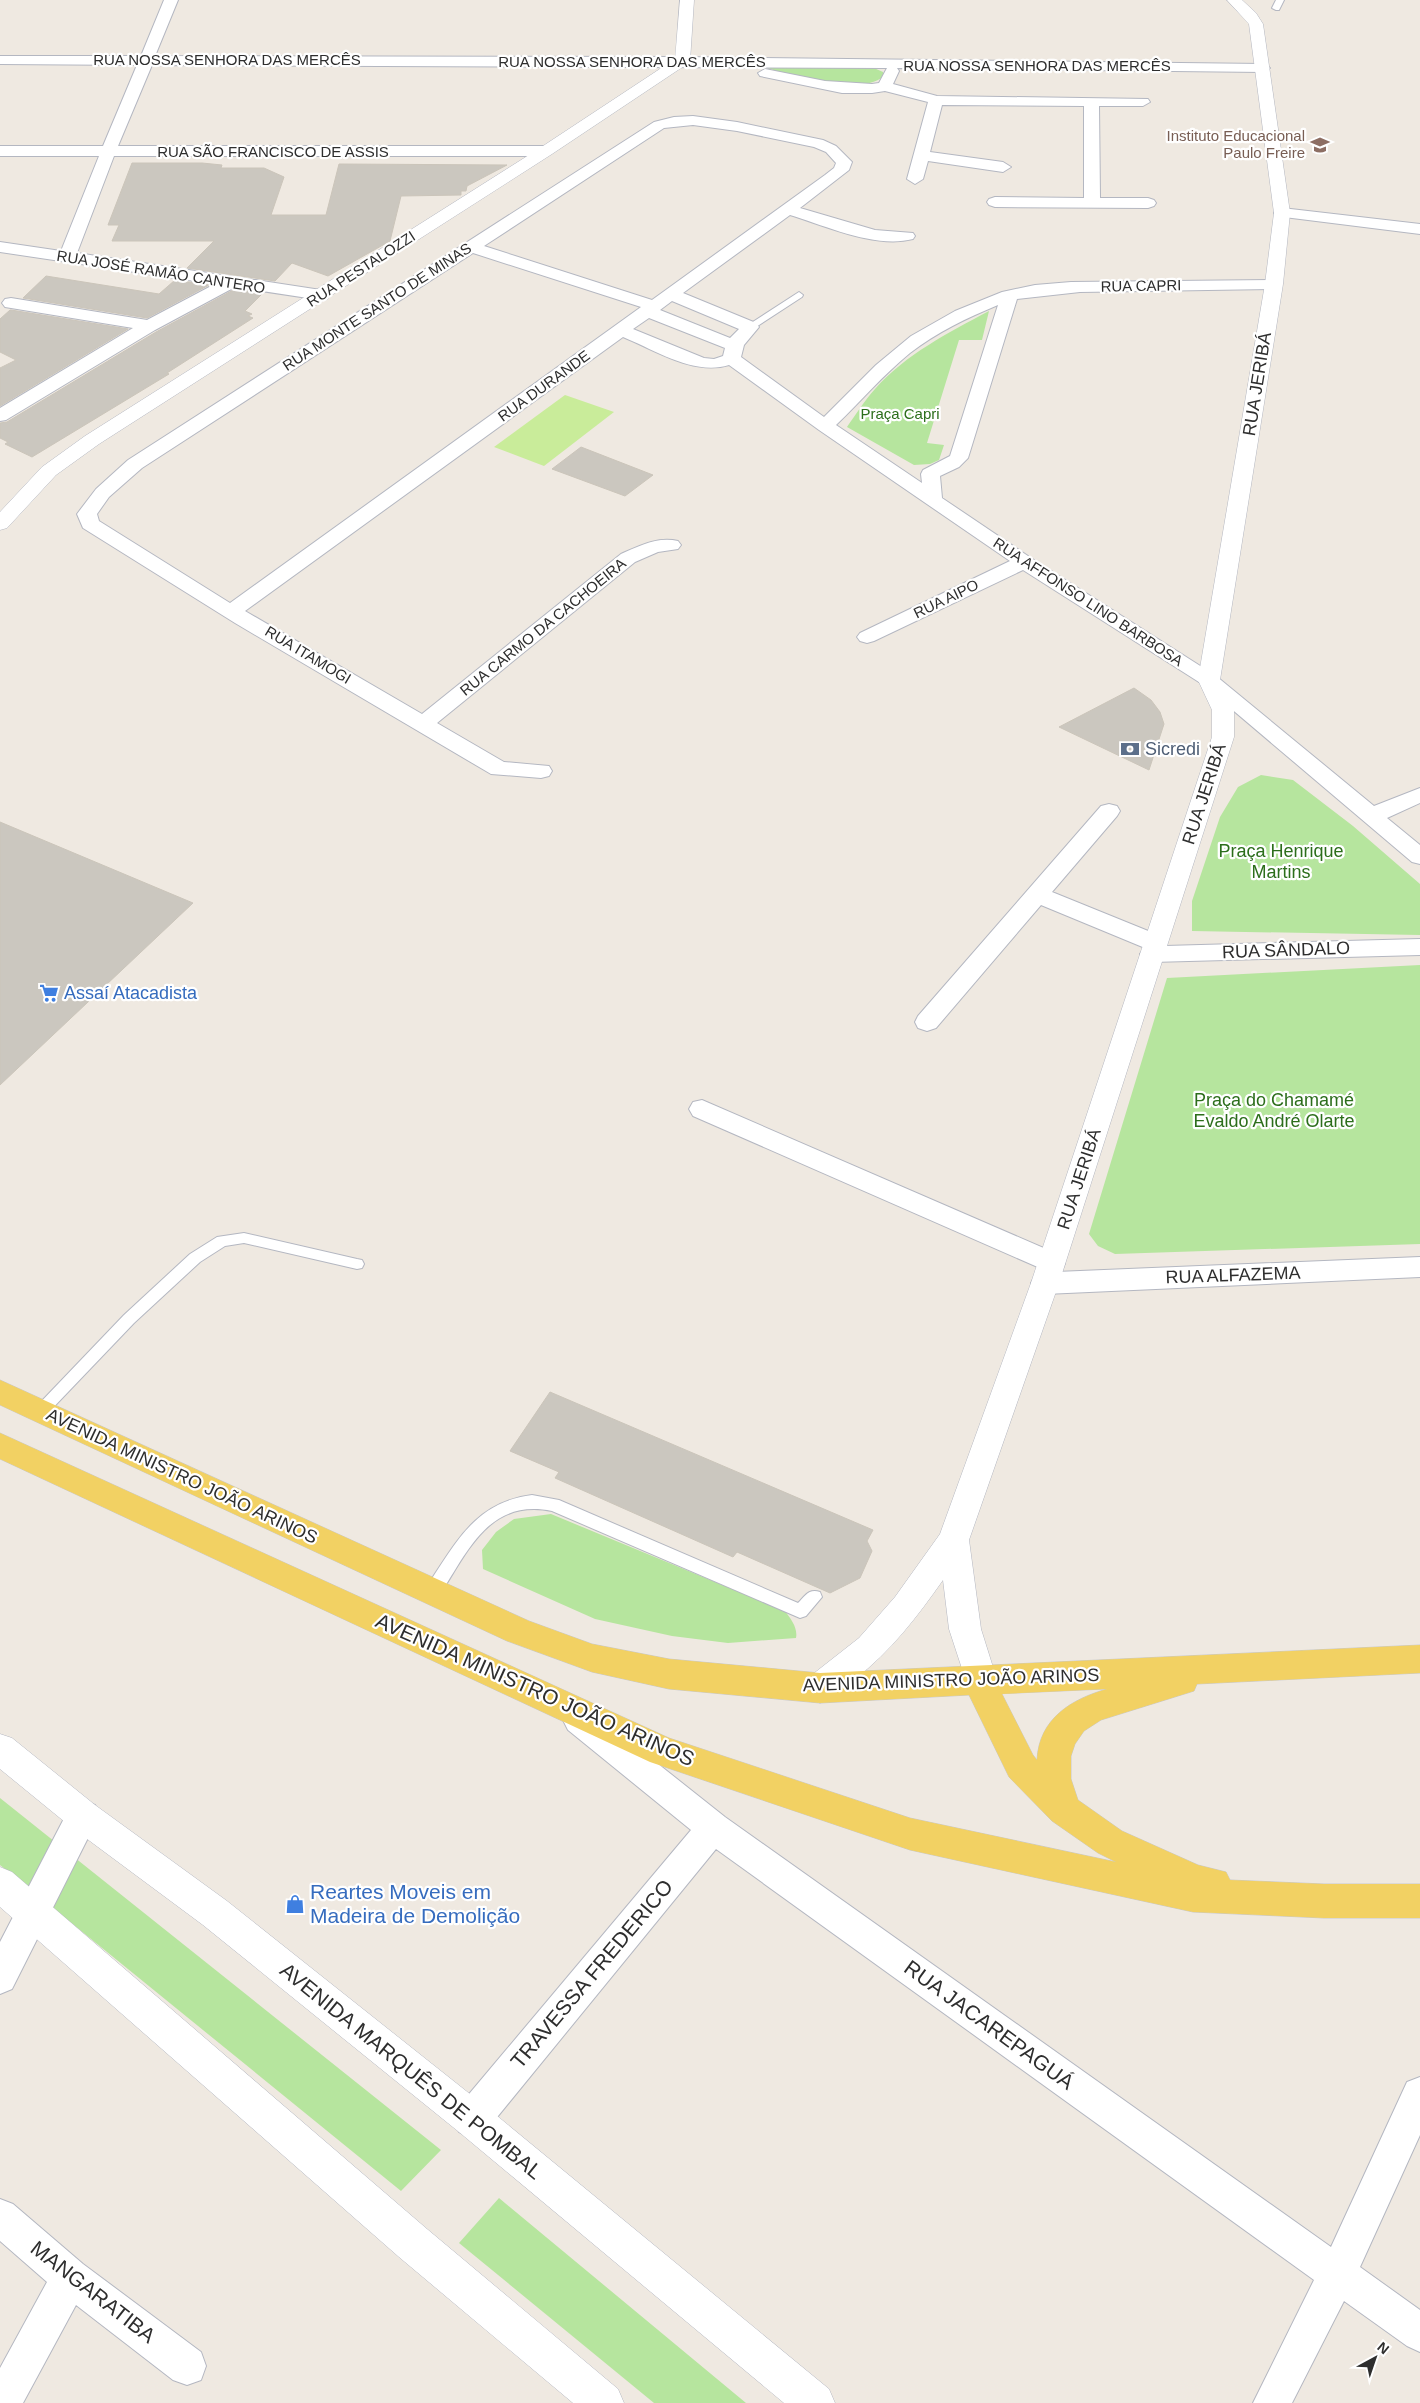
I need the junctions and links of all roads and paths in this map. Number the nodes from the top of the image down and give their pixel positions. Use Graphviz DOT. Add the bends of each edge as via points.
graph roads {
  1 [pos="171,0"];
  2 [pos="687,0"];
  3 [pos="1234,0"];
  4 [pos="1280,0"];
  5 [pos="1276,8"];
  6 [pos="0,60"];
  7 [pos="146,60"];
  8 [pos="682,61"];
  9 [pos="723,62"];
  10 [pos="893,65"];
  11 [pos="1264,68"];
  12 [pos="885,86"];
  13 [pos="936,100"];
  14 [pos="1143,102"];
  15 [pos="1091,104"];
  16 [pos="0,151"];
  17 [pos="546,151"];
  18 [pos="108,152"];
  19 [pos="838,155"];
  20 [pos="923,156"];
  21 [pos="1003,167"];
  22 [pos="915,179"];
  23 [pos="995,202"];
  24 [pos="1092,203"];
  25 [pos="1148,203"];
  26 [pos="788,209"];
  27 [pos="1282,214"];
  28 [pos="1420,229"];
  29 [pos="907,236"];
  30 [pos="0,247"];
  31 [pos="471,247"];
  32 [pos="67,258"];
  33 [pos="230,283"];
  34 [pos="1274,284"];
  35 [pos="670,294"];
  36 [pos="322,295"];
  37 [pos="799,295"];
  38 [pos="1009,296"];
  39 [pos="11,302"];
  40 [pos="651,308"];
  41 [pos="149,326"];
  42 [pos="750,327"];
  43 [pos="621,330"];
  44 [pos="736,357"];
  45 [pos="0,416"];
  46 [pos="826,426"];
  47 [pos="933,499"];
  48 [pos="87,514"];
  49 [pos="0,524"];
  50 [pos="671,545"];
  51 [pos="1024,562"];
  52 [pos="232,610"];
  53 [pos="867,637"];
  54 [pos="1209,680"];
  55 [pos="423,724"];
  56 [pos="541,771"];
  57 [pos="1420,795"];
  58 [pos="1109,811"];
  59 [pos="1371,816"];
  60 [pos="1420,856"];
  61 [pos="1037,895"];
  62 [pos="1420,947"];
  63 [pos="1154,949"];
  64 [pos="928,1022"];
  65 [pos="702,1109"];
  66 [pos="356,1264"];
  67 [pos="1420,1267"];
  68 [pos="1049,1273"];
  69 [pos="0,1392"];
  70 [pos="41,1411"];
  71 [pos="0,1445"];
  72 [pos="953,1540"];
  73 [pos="433,1591"];
  74 [pos="814,1597"];
  75 [pos="1420,1660"];
  76 [pos="1230,1668"];
  77 [pos="980,1680"];
  78 [pos="820,1688"];
  79 [pos="565,1708"];
  80 [pos="0,1749"];
  81 [pos="1064,1810"];
  82 [pos="83,1816"];
  83 [pos="713,1828"];
  84 [pos="0,1884"];
  85 [pos="1420,1901"];
  86 [pos="1324,1902"];
  87 [pos="34,1914"];
  88 [pos="0,1977"];
  89 [pos="1420,2095"];
  90 [pos="472,2119"];
  91 [pos="0,2217"];
  92 [pos="1337,2275"];
  93 [pos="70,2277"];
  94 [pos="1420,2333"];
  95 [pos="187,2366"];
  96 [pos="2,2403"];
  97 [pos="604,2403"];
  98 [pos="815,2403"];
  99 [pos="1272,2403"];
  1 -- 7 [label="street"];
  2 -- 8 [label="street"];
  3 -- 11 [label="street, RUA JERIBÁ" via="1256,24"];
  4 -- 5 [label="lane"];
  6 -- 7 [label="street, RUA NOSSA SENHORA DAS MERCÊS"];
  7 -- 8 [label="street, RUA NOSSA SENHORA DAS MERCÊS"];
  7 -- 18 [label="street"];
  8 -- 9 [label="street, RUA NOSSA SENHORA DAS MERCÊS"];
  8 -- 17 [label="street, RUA PESTALOZZI"];
  9 -- 10 [label="street, RUA NOSSA SENHORA DAS MERCÊS"];
  9 -- 12 [label="street" via="806,83 863,89"];
  10 -- 11 [label="street, RUA NOSSA SENHORA DAS MERCÊS"];
  10 -- 12 [label="street"];
  11 -- 27 [label="street, RUA JERIBÁ"];
  12 -- 13 [label="street"];
  13 -- 15 [label="street"];
  13 -- 20 [label="street"];
  14 -- 15 [label="street"];
  15 -- 24 [label="street"];
  16 -- 18 [label="street, RUA SÃO FRANCISCO DE ASSIS"];
  17 -- 18 [label="street, RUA SÃO FRANCISCO DE ASSIS"];
  17 -- 36 [label="street, RUA PESTALOZZI"];
  18 -- 32 [label="street"];
  19 -- 26 [label="street, RUA DURANDE" via="844,162 840,170"];
  19 -- 31 [label="street, RUA MONTE SANTO DE MINAS" via="818,143 698,120 670,120"];
  20 -- 21 [label="street"];
  20 -- 22 [label="street"];
  23 -- 24 [label="street"];
  24 -- 25 [label="street"];
  26 -- 29 [label="street" via="874,235"];
  26 -- 35 [label="street, RUA DURANDE"];
  27 -- 28 [label="street"];
  27 -- 34 [label="street, RUA JERIBÁ"];
  30 -- 32 [label="street, RUA JOSÉ RAMÃO CANTERO"];
  31 -- 40 [label="street, RUA AFFONSO LINO BARBOSA"];
  31 -- 48 [label="street, RUA MONTE SANTO DE MINAS" via="135,464 111,484"];
  32 -- 33 [label="street, RUA JOSÉ RAMÃO CANTERO"];
  33 -- 36 [label="street, RUA JOSÉ RAMÃO CANTERO"];
  33 -- 41 [label="street"];
  34 -- 38 [label="street, RUA CAPRI" via="1048,288"];
  34 -- 54 [label="street, RUA JERIBÁ"];
  35 -- 40 [label="street, RUA DURANDE"];
  35 -- 42 [label="street"];
  36 -- 49 [label="street, RUA PESTALOZZI" via="92,440 49,471"];
  37 -- 42 [label="lane"];
  38 -- 46 [label="street, RUA CAPRI" via="948,322 912,344"];
  38 -- 47 [label="street" via="959,458 930,474"];
  39 -- 41 [label="street"];
  40 -- 43 [label="street, RUA DURANDE"];
  40 -- 44 [label="street, RUA AFFONSO LINO BARBOSA"];
  41 -- 45 [label="street"];
  42 -- 44 [label="street"];
  43 -- 44 [label="street" via="701,363 715,364"];
  43 -- 52 [label="street, RUA DURANDE"];
  44 -- 46 [label="street, RUA AFFONSO LINO BARBOSA"];
  46 -- 47 [label="street, RUA AFFONSO LINO BARBOSA"];
  47 -- 51 [label="street, RUA AFFONSO LINO BARBOSA"];
  48 -- 52 [label="street, RUA ITAMOGI" via="90,524"];
  50 -- 55 [label="street, RUA CARMO DA CACHOEIRA" via="654,547 628,558"];
  51 -- 53 [label="street, RUA AIPO"];
  51 -- 54 [label="street, RUA AFFONSO LINO BARBOSA"];
  52 -- 55 [label="street, RUA ITAMOGI"];
  54 -- 59 [label="street, RUA AFFONSO LINO BARBOSA"];
  54 -- 63 [label="street, RUA JERIBÁ" via="1223,710 1223,738"];
  55 -- 56 [label="street, RUA ITAMOGI" via="499,769"];
  57 -- 59 [label="street"];
  58 -- 61 [label="street"];
  59 -- 60 [label="street, RUA AFFONSO LINO BARBOSA"];
  61 -- 63 [label="street"];
  61 -- 64 [label="street"];
  62 -- 63 [label="street, RUA SÂNDALO"];
  63 -- 68 [label="street, RUA JERIBÁ"];
  65 -- 68 [label="street"];
  66 -- 70 [label="lane" via="244,1238 222,1241 195,1258 136,1312"];
  67 -- 68 [label="street, RUA ALFAZEMA"];
  68 -- 72 [label="street, RUA JERIBÁ"];
  69 -- 70 [label="main road, AVENIDA MINISTRO JOÃO ARINOS"];
  70 -- 73 [label="main road, AVENIDA MINISTRO JOÃO ARINOS"];
  71 -- 79 [label="main road, AVENIDA MINISTRO JOÃO ARINOS"];
  72 -- 77 [label="street" via="966,1629"];
  72 -- 78 [label="street" via="906,1607 870,1648"];
  73 -- 74 [label="lane" via="479,1524 492,1513 531,1501 554,1505 800,1611"];
  73 -- 78 [label="main road, AVENIDA MINISTRO JOÃO ARINOS" via="518,1631 592,1658 669,1674"];
  75 -- 76 [label="main road, AVENIDA MINISTRO JOÃO ARINOS"];
  76 -- 77 [label="main road, AVENIDA MINISTRO JOÃO ARINOS"];
  76 -- 81 [label="main road" via="1092,1708 1072,1720 1060,1736 1054,1756 1054,1779"];
  77 -- 78 [label="main road, AVENIDA MINISTRO JOÃO ARINOS"];
  77 -- 81 [label="main road" via="988,1703 1021,1766"];
  79 -- 83 [label="street, RUA JACAREPAGUÁ"];
  79 -- 86 [label="main road, AVENIDA MINISTRO JOÃO ARINOS" via="662,1751 910,1834 1193,1895"];
  80 -- 82 [label="street, AVENIDA MARQUÊS DE POMBAL"];
  81 -- 86 [label="main road" via="1110,1842 1196,1881"];
  82 -- 87 [label="street"];
  82 -- 90 [label="street, AVENIDA MARQUÊS DE POMBAL" via="215,1913"];
  83 -- 90 [label="street, TRAVESSA FREDERICO"];
  83 -- 92 [label="street, RUA JACAREPAGUÁ"];
  84 -- 87 [label="street"];
  85 -- 86 [label="main road, AVENIDA MINISTRO JOÃO ARINOS"];
  87 -- 88 [label="street"];
  87 -- 97 [label="street" via="462,2285"];
  89 -- 92 [label="street"];
  90 -- 98 [label="street, AVENIDA MARQUÊS DE POMBAL"];
  91 -- 93 [label="street, MANGARATIBA"];
  92 -- 94 [label="street, RUA JACAREPAGUÁ"];
  92 -- 99 [label="street"];
  93 -- 95 [label="street, MANGARATIBA"];
  93 -- 96 [label="street"];
}
